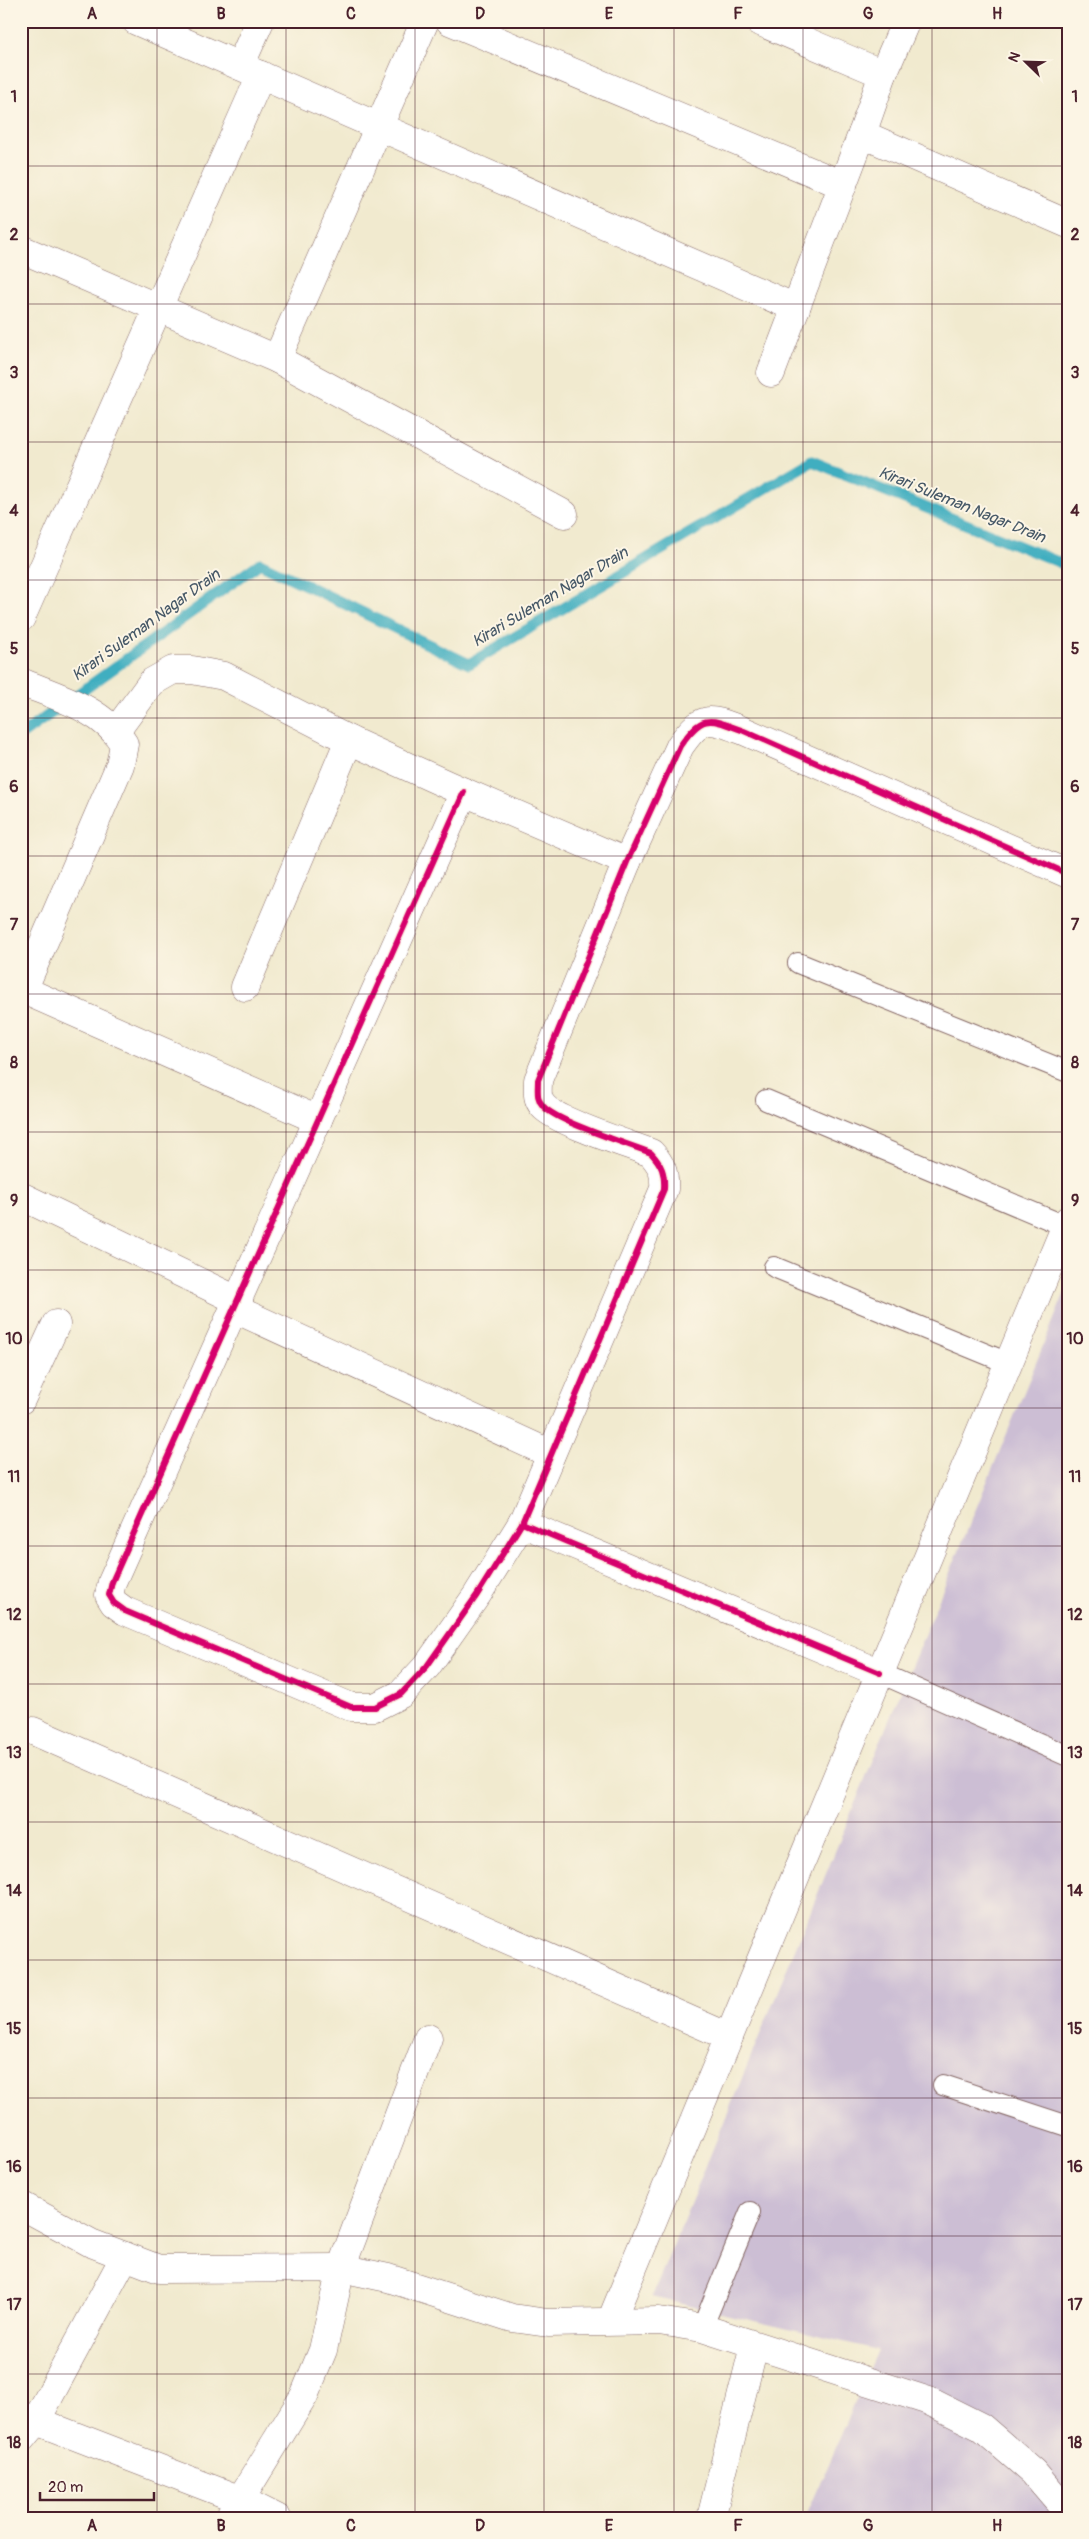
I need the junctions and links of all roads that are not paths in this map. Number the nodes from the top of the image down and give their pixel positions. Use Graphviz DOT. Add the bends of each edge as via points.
graph roads {
  1 [pos="136,21"];
  2 [pos="260,21"];
  3 [pos="425,21"];
  4 [pos="450,21"];
  5 [pos="758,21"];
  6 [pos="906,21"];
  7 [pos="250,70"];
  8 [pos="883,74"];
  9 [pos="379,126"];
  10 [pos="862,134"];
  11 [pos="843,185"];
  12 [pos="1068,224"];
  13 [pos="21,250"];
  14 [pos="158,308"];
  15 [pos="796,308"];
  16 [pos="277,358"];
  17 [pos="771,373"];
  18 [pos="564,514"];
  19 [pos="21,618"];
  20 [pos="23,683"];
  21 [pos="107,723"];
  22 [pos="349,740"];
  23 [pos="464,792"];
  24 [pos="627,862"];
  25 [pos="1068,874"];
  26 [pos="798,963"];
  27 [pos="245,988"];
  28 [pos="22,992"];
  29 [pos="1068,1072"];
  30 [pos="766,1100"];
  31 [pos="318,1120"];
  32 [pos="21,1196"];
  33 [pos="1067,1225"];
  34 [pos="774,1267"];
  35 [pos="237,1305"];
  36 [pos="56,1324"];
  37 [pos="1008,1363"];
  38 [pos="21,1400"];
  39 [pos="551,1454"];
  40 [pos="522,1523"];
  41 [pos="880,1673"];
  42 [pos="33,1731"];
  43 [pos="1068,1756"];
  44 [pos="729,2037"];
  45 [pos="428,2038"];
  46 [pos="944,2085"];
  47 [pos="1068,2126"];
  48 [pos="21,2205"];
  49 [pos="750,2212"];
  50 [pos="125,2256"];
  51 [pos="341,2268"];
  52 [pos="612,2321"];
  53 [pos="702,2328"];
  54 [pos="754,2346"];
  55 [pos="28,2430"];
  56 [pos="235,2509"];
  57 [pos="1068,2513"];
  58 [pos="277,2518"];
  59 [pos="711,2518"];
  1 -- 7 [label="street"];
  2 -- 7 [label="street"];
  3 -- 9 [label="street"];
  4 -- 11 [label="street"];
  5 -- 8 [label="street"];
  6 -- 8 [label="street"];
  7 -- 9 [label="street"];
  7 -- 14 [label="street"];
  8 -- 10 [label="street"];
  9 -- 15 [label="street"];
  9 -- 16 [label="street"];
  10 -- 11 [label="street"];
  10 -- 12 [label="street"];
  11 -- 15 [label="street"];
  13 -- 14 [label="street"];
  14 -- 16 [label="street"];
  14 -- 19 [label="street"];
  15 -- 17 [label="street"];
  16 -- 18 [label="street"];
  20 -- 21 [label="street"];
  21 -- 22 [label="street" via="152,682 173,670 192,670 224,676"];
  21 -- 28 [label="street" via="124,744 120,765"];
  22 -- 23 [label="street"];
  22 -- 27 [label="street"];
  23 -- 24 [label="street"];
  23 -- 31 [label="street"];
  24 -- 25 [label="street" via="680,746 692,728 706,720 744,730"];
  24 -- 39 [label="street" via="538,1080 537,1097 544,1108 562,1118 651,1153 661,1164 665,1176 664,1189"];
  26 -- 29 [label="lane"];
  28 -- 31 [label="street"];
  30 -- 33 [label="lane"];
  31 -- 35 [label="street"];
  32 -- 35 [label="street"];
  33 -- 37 [label="street"];
  34 -- 37 [label="lane"];
  35 -- 39 [label="street"];
  35 -- 40 [label="street" via="112,1582 109,1596 114,1603 125,1611 351,1707 375,1707 401,1694 426,1666 477,1595"];
  36 -- 38 [label="street"];
  37 -- 41 [label="street"];
  39 -- 40 [label="street"];
  40 -- 41 [label="street"];
  41 -- 43 [label="lane"];
  41 -- 44 [label="street"];
  42 -- 44 [label="street"];
  44 -- 52 [label="street"];
  45 -- 51 [label="street"];
  46 -- 47 [label="lane"];
  48 -- 50 [label="street" via="91,2243"];
  49 -- 53 [label="lane"];
  50 -- 51 [label="street" via="159,2270"];
  50 -- 55 [label="street"];
  51 -- 52 [label="street" via="388,2278 512,2318 548,2324"];
  51 -- 56 [label="street" via="323,2350 304,2396"];
  52 -- 53 [label="street" via="659,2321"];
  53 -- 54 [label="street"];
  54 -- 57 [label="street" via="929,2401 981,2427 1034,2472"];
  54 -- 59 [label="street"];
  55 -- 56 [label="street"];
  56 -- 58 [label="street"];
}
